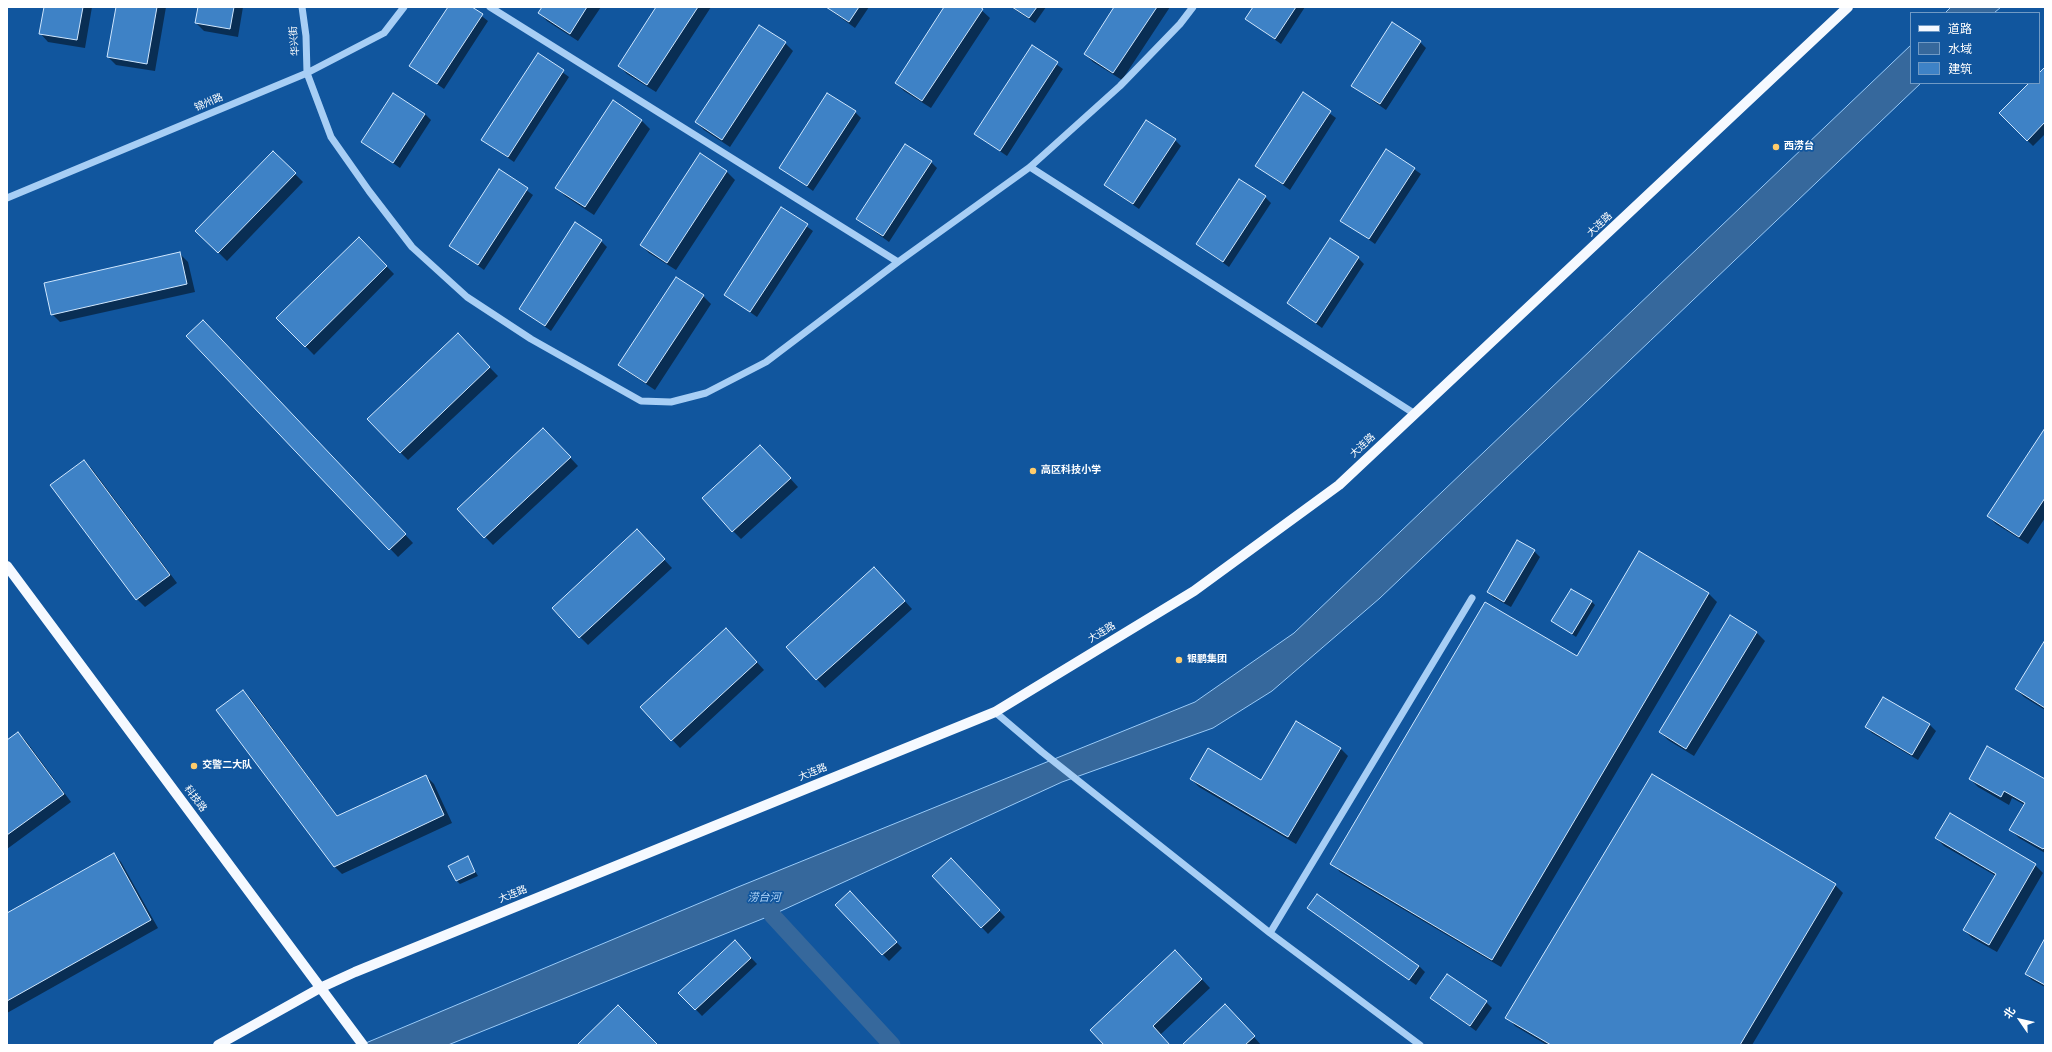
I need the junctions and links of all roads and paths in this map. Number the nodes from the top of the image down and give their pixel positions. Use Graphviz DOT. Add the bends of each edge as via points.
graph roads {
  1 [pos="302,7"];
  2 [pos="404,7"];
  3 [pos="490,7"];
  4 [pos="1193,7"];
  5 [pos="1848,7"];
  6 [pos="307,73"];
  7 [pos="1030,167"];
  8 [pos="7,198"];
  9 [pos="898,262"];
  10 [pos="1415,414"];
  11 [pos="7,566"];
  12 [pos="1472,598"];
  13 [pos="995,712"];
  14 [pos="1270,933"];
  15 [pos="320,988"];
  16 [pos="361,1042"];
  17 [pos="218,1045"];
  18 [pos="1420,1045"];
  1 -- 6 [label="street, 华兴街"];
  2 -- 6 [label="street, 锦州路" via="384,33"];
  3 -- 9 [label="street"];
  4 -- 7 [label="street, 华兴街" via="1120,86"];
  5 -- 10 [label="main road, 大连路"];
  6 -- 8 [label="street, 锦州路"];
  6 -- 9 [label="street, 华兴街" via="330,137 412,247 467,297 531,339 641,401 671,402 706,393 766,362"];
  7 -- 9 [label="street, 华兴街"];
  7 -- 10 [label="street"];
  10 -- 13 [label="main road, 大连路" via="1339,485 1194,591"];
  11 -- 15 [label="main road, 科技路"];
  12 -- 14 [label="street"];
  13 -- 14 [label="street" via="1081,784"];
  13 -- 15 [label="main road, 大连路"];
  14 -- 18 [label="street"];
  15 -- 16 [label="main road, 科技路"];
  15 -- 17 [label="main road, 大连路"];
}
